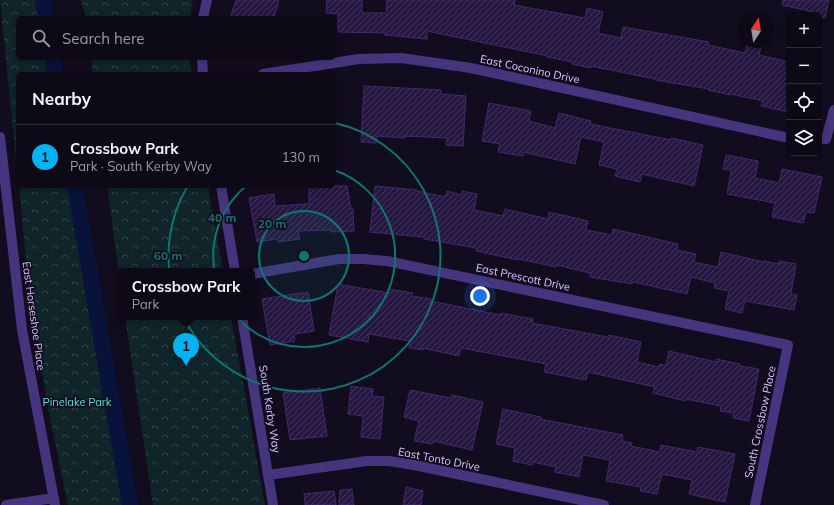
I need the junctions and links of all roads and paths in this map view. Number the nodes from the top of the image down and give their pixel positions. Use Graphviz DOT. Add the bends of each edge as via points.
graph roads {
  1 [pos="207,0"];
  2 [pos="204,16"];
  3 [pos="202,60"];
  4 [pos="203,72"];
  5 [pos="276,72"];
  6 [pos="834,110"];
  7 [pos="0,137"];
  8 [pos="786,137"];
  9 [pos="823,139"];
  10 [pos="221,188"];
  11 [pos="3,196"];
  12 [pos="235,268"];
  13 [pos="255,273"];
  14 [pos="242,320"];
  15 [pos="788,345"];
  16 [pos="268,475"];
  17 [pos="54,501"];
  18 [pos="6,505"];
  19 [pos="273,505"];
  20 [pos="604,505"];
  21 [pos="755,505"];
  1 -- 2 [label="street"];
  3 -- 4 [label="street"];
  5 -- 8 [label="street, East Coconino Drive" via="359,59 401,58 471,68"];
  6 -- 9 [label="street"];
  7 -- 11 [label="street, East Horseshoe Place"];
  10 -- 12 [label="street"];
  11 -- 17 [label="street, East Horseshoe Place" via="22,330"];
  13 -- 15 [label="street, East Prescott Drive" via="339,259 387,261"];
  14 -- 16 [label="street, South Kerby Way"];
  15 -- 21 [label="street, South Crossbow Place"];
  16 -- 19 [label="street, South Kerby Way"];
  16 -- 20 [label="street, East Tonto Drive" via="367,461 389,461"];
  17 -- 18 [label="street, East Horseshoe Place"];
}
